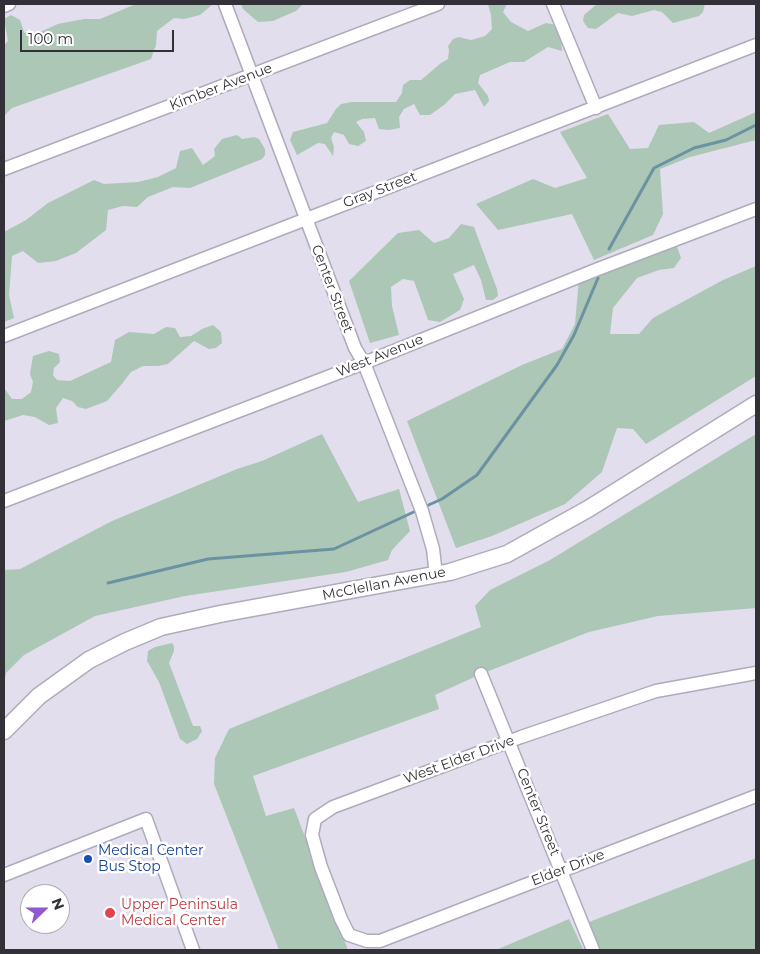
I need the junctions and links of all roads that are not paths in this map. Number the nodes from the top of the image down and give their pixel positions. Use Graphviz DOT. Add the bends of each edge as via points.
graph roads {
  1 [pos="9,4"];
  2 [pos="225,4"];
  3 [pos="438,4"];
  4 [pos="553,4"];
  5 [pos="4,6"];
  6 [pos="756,45"];
  7 [pos="252,75"];
  8 [pos="596,108"];
  9 [pos="4,169"];
  10 [pos="756,209"];
  11 [pos="305,219"];
  12 [pos="4,336"];
  13 [pos="364,363"];
  14 [pos="756,404"];
  15 [pos="4,501"];
  16 [pos="436,575"];
  17 [pos="756,673"];
  18 [pos="481,674"];
  19 [pos="4,731"];
  20 [pos="510,742"];
  21 [pos="756,796"];
  22 [pos="562,870"];
  23 [pos="4,875"];
  24 [pos="380,941"];
  25 [pos="193,950"];
  26 [pos="593,950"];
  1 -- 5 [label="street"];
  2 -- 7 [label="street, Center Street"];
  3 -- 7 [label="street, Kimber Avenue"];
  4 -- 8 [label="street"];
  6 -- 8 [label="street, Gray Street"];
  7 -- 9 [label="street, Kimber Avenue"];
  7 -- 11 [label="street, Center Street"];
  8 -- 11 [label="street, Gray Street"];
  10 -- 13 [label="street, West Avenue"];
  11 -- 12 [label="street, Gray Street"];
  11 -- 13 [label="street, Center Street" via="355,348"];
  13 -- 15 [label="street, West Avenue"];
  13 -- 16 [label="street, Center Street" via="422,511 434,549"];
  14 -- 16 [label="main road, McClellan Avenue" via="588,509 507,554"];
  16 -- 19 [label="main road, McClellan Avenue" via="161,627 89,660 39,696"];
  17 -- 20 [label="street, West Elder Drive" via="656,691"];
  18 -- 20 [label="street, Center Street"];
  20 -- 22 [label="street, Center Street"];
  20 -- 24 [label="street, West Elder Drive" via="333,807 315,820 312,834 341,919 350,935 366,941"];
  21 -- 22 [label="street, Elder Drive"];
  22 -- 24 [label="street, Elder Drive"];
  22 -- 26 [label="street, Center Street"];
  23 -- 25 [label="street" via="146,819"];
}
